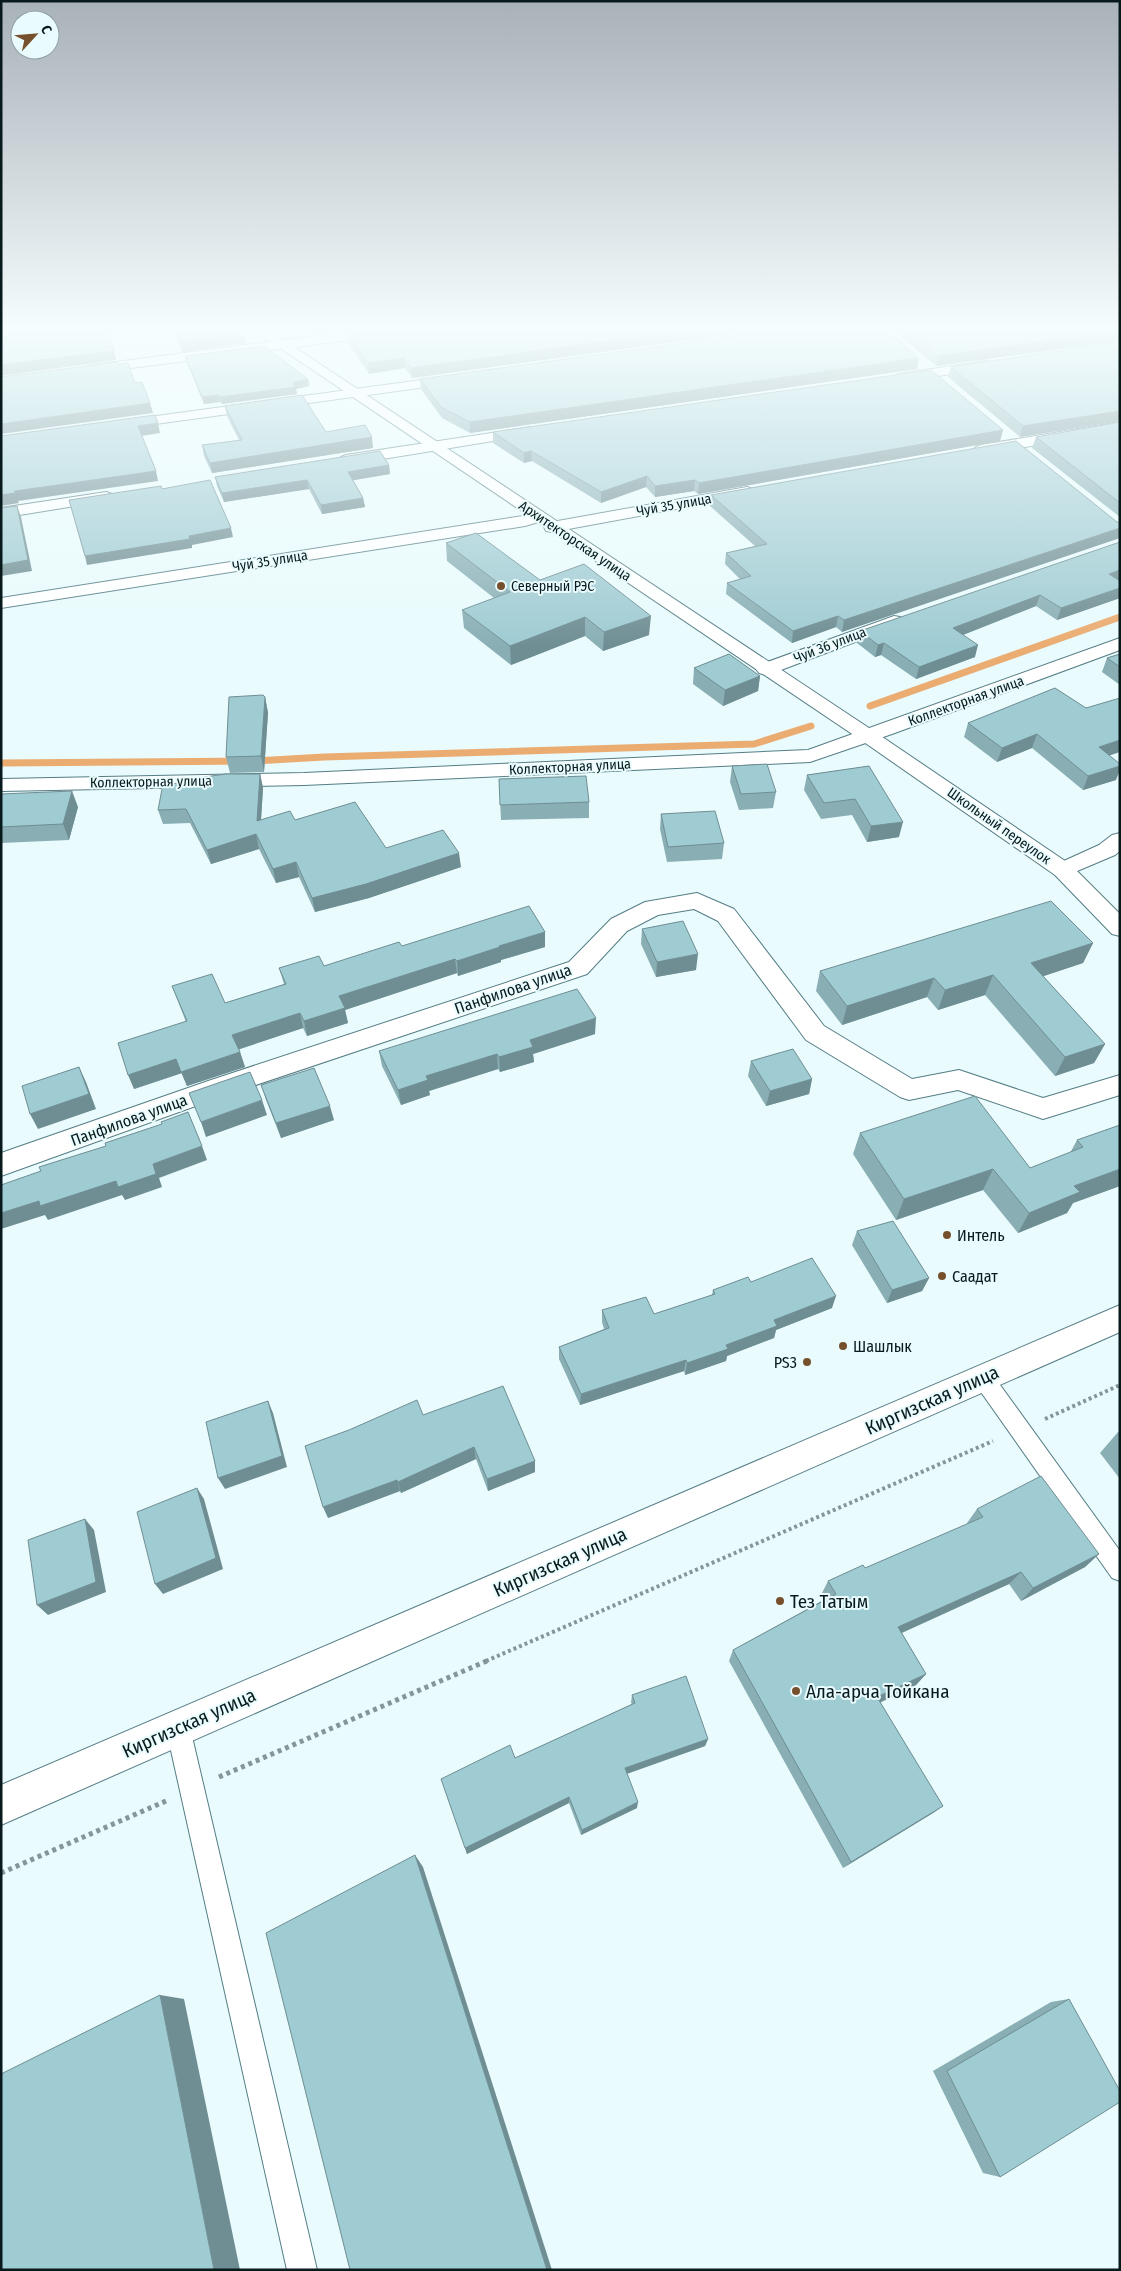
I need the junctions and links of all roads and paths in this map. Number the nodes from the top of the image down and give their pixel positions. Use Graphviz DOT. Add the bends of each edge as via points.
graph roads {
  1 [pos="416,435"];
  2 [pos="504,435"];
  3 [pos="1005,435"];
  4 [pos="1068,435"];
  5 [pos="1015,444"];
  6 [pos="432,446"];
  7 [pos="966,452"];
  8 [pos="1030,456"];
  9 [pos="328,463"];
  10 [pos="762,489"];
  11 [pos="124,494"];
  12 [pos="1,513"];
  13 [pos="546,522"];
  14 [pos="1,603"];
  15 [pos="913,615"];
  16 [pos="1120,644"];
  17 [pos="766,668"];
  18 [pos="868,736"];
  19 [pos="1,785"];
  20 [pos="1120,840"];
  21 [pos="1063,870"];
  22 [pos="1120,928"];
  23 [pos="1120,1085"];
  24 [pos="1,1165"];
  25 [pos="1120,1318"];
  26 [pos="983,1378"];
  27 [pos="1120,1384"];
  28 [pos="1020,1430"];
  29 [pos="1120,1570"];
  30 [pos="178,1728"];
  31 [pos="192,1789"];
  32 [pos="1,1805"];
  33 [pos="1,1873"];
  34 [pos="302,2270"];
  1 -- 6 [label="street, Архитекторская улица"];
  2 -- 6 [label="street"];
  3 -- 5 [label="street"];
  4 -- 5 [label="street"];
  5 -- 7 [label="street"];
  5 -- 8 [label="street"];
  6 -- 9 [label="street"];
  6 -- 13 [label="street, Архитекторская улица"];
  10 -- 13 [label="street, Чуй 35 улица"];
  11 -- 12 [label="street"];
  13 -- 14 [label="street, Чуй 35 улица" via="525,521"];
  13 -- 17 [label="street, Архитекторская улица"];
  15 -- 17 [label="street, Чуй 36 улица"];
  16 -- 18 [label="street, Коллекторная улица"];
  17 -- 18 [label="street, Архитекторская улица"];
  18 -- 19 [label="street, Коллекторная улица" via="810,756 304,779"];
  18 -- 21 [label="street, Школьный переулок"];
  20 -- 21 [label="street" via="1108,850"];
  21 -- 22 [label="street, Школьный переулок"];
  23 -- 24 [label="street, Панфилова улица" via="1043,1109 959,1080 908,1090 815,1033 726,915 697,901 653,908 619,924 578,968 220,1087"];
  25 -- 26 [label="street, Киргизская улица"];
  26 -- 28 [label="lane"];
  26 -- 30 [label="street, Киргизская улица"];
  27 -- 28 [label="path"];
  28 -- 29 [label="lane"];
  28 -- 31 [label="path"];
  30 -- 31 [label="lane"];
  30 -- 32 [label="street, Киргизская улица"];
  31 -- 33 [label="path"];
  31 -- 34 [label="lane"];
}
